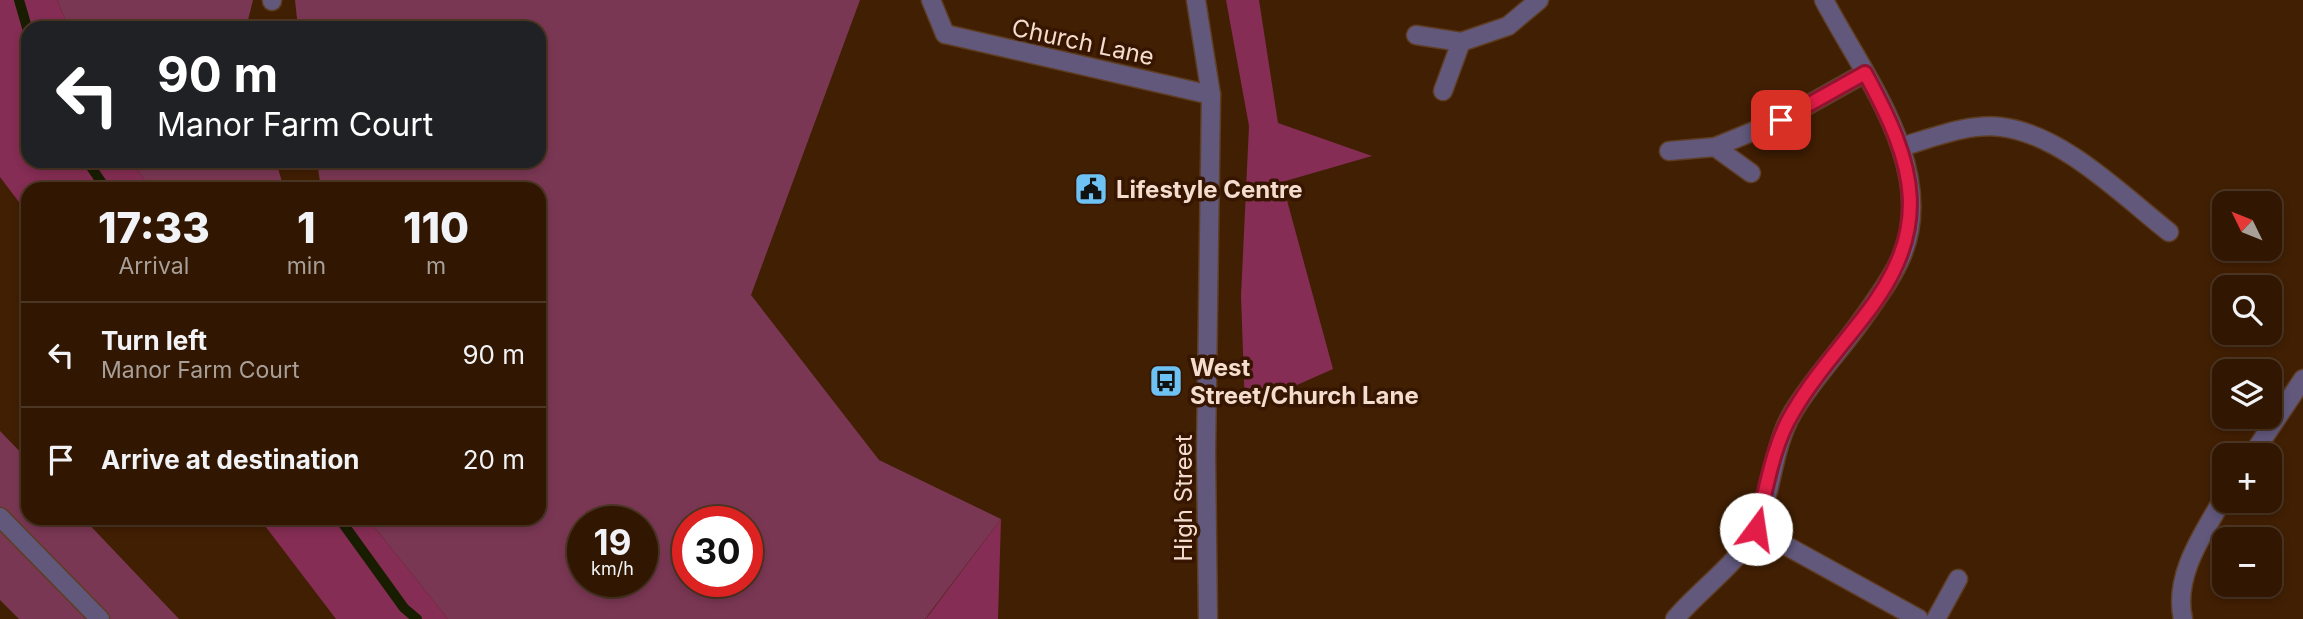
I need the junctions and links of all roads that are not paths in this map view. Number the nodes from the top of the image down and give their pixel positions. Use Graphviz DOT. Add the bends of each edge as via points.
graph roads {
  1 [pos="931,0"];
  2 [pos="1196,0"];
  3 [pos="1539,0"];
  4 [pos="1824,0"];
  5 [pos="1416,35"];
  6 [pos="1461,42"];
  7 [pos="1865,73"];
  8 [pos="1443,91"];
  9 [pos="1211,95"];
  10 [pos="1715,147"];
  11 [pos="1901,147"];
  12 [pos="1669,151"];
  13 [pos="1751,173"];
  14 [pos="2169,232"];
  15 [pos="2303,380"];
  16 [pos="2260,443"];
  17 [pos="2215,513"];
  18 [pos="0,517"];
  19 [pos="1756,529"];
  20 [pos="1958,579"];
  21 [pos="100,619"];
  22 [pos="1208,619"];
  23 [pos="1675,619"];
  24 [pos="1919,619"];
  25 [pos="1936,619"];
  26 [pos="2183,619"];
  1 -- 9 [label="street, Church Lane" via="945,34"];
  2 -- 9 [label="street, High Street"];
  3 -- 6 [label="street" via="1508,26"];
  4 -- 7 [label="street"];
  5 -- 6 [label="street"];
  6 -- 8 [label="street"];
  7 -- 10 [label="street" via="1781,120"];
  7 -- 11 [label="street"];
  9 -- 22 [label="street, High Street"];
  10 -- 12 [label="street"];
  10 -- 13 [label="street"];
  11 -- 14 [label="street" via="1956,130 1999,126 2030,133 2065,151"];
  11 -- 19 [label="street" via="1912,198 1902,256 1791,415"];
  15 -- 16 [label="street"];
  17 -- 26 [label="street" via="2183,582"];
  18 -- 21 [label="street"];
  19 -- 23 [label="street"];
  19 -- 24 [label="street"];
  20 -- 25 [label="street"];
}
